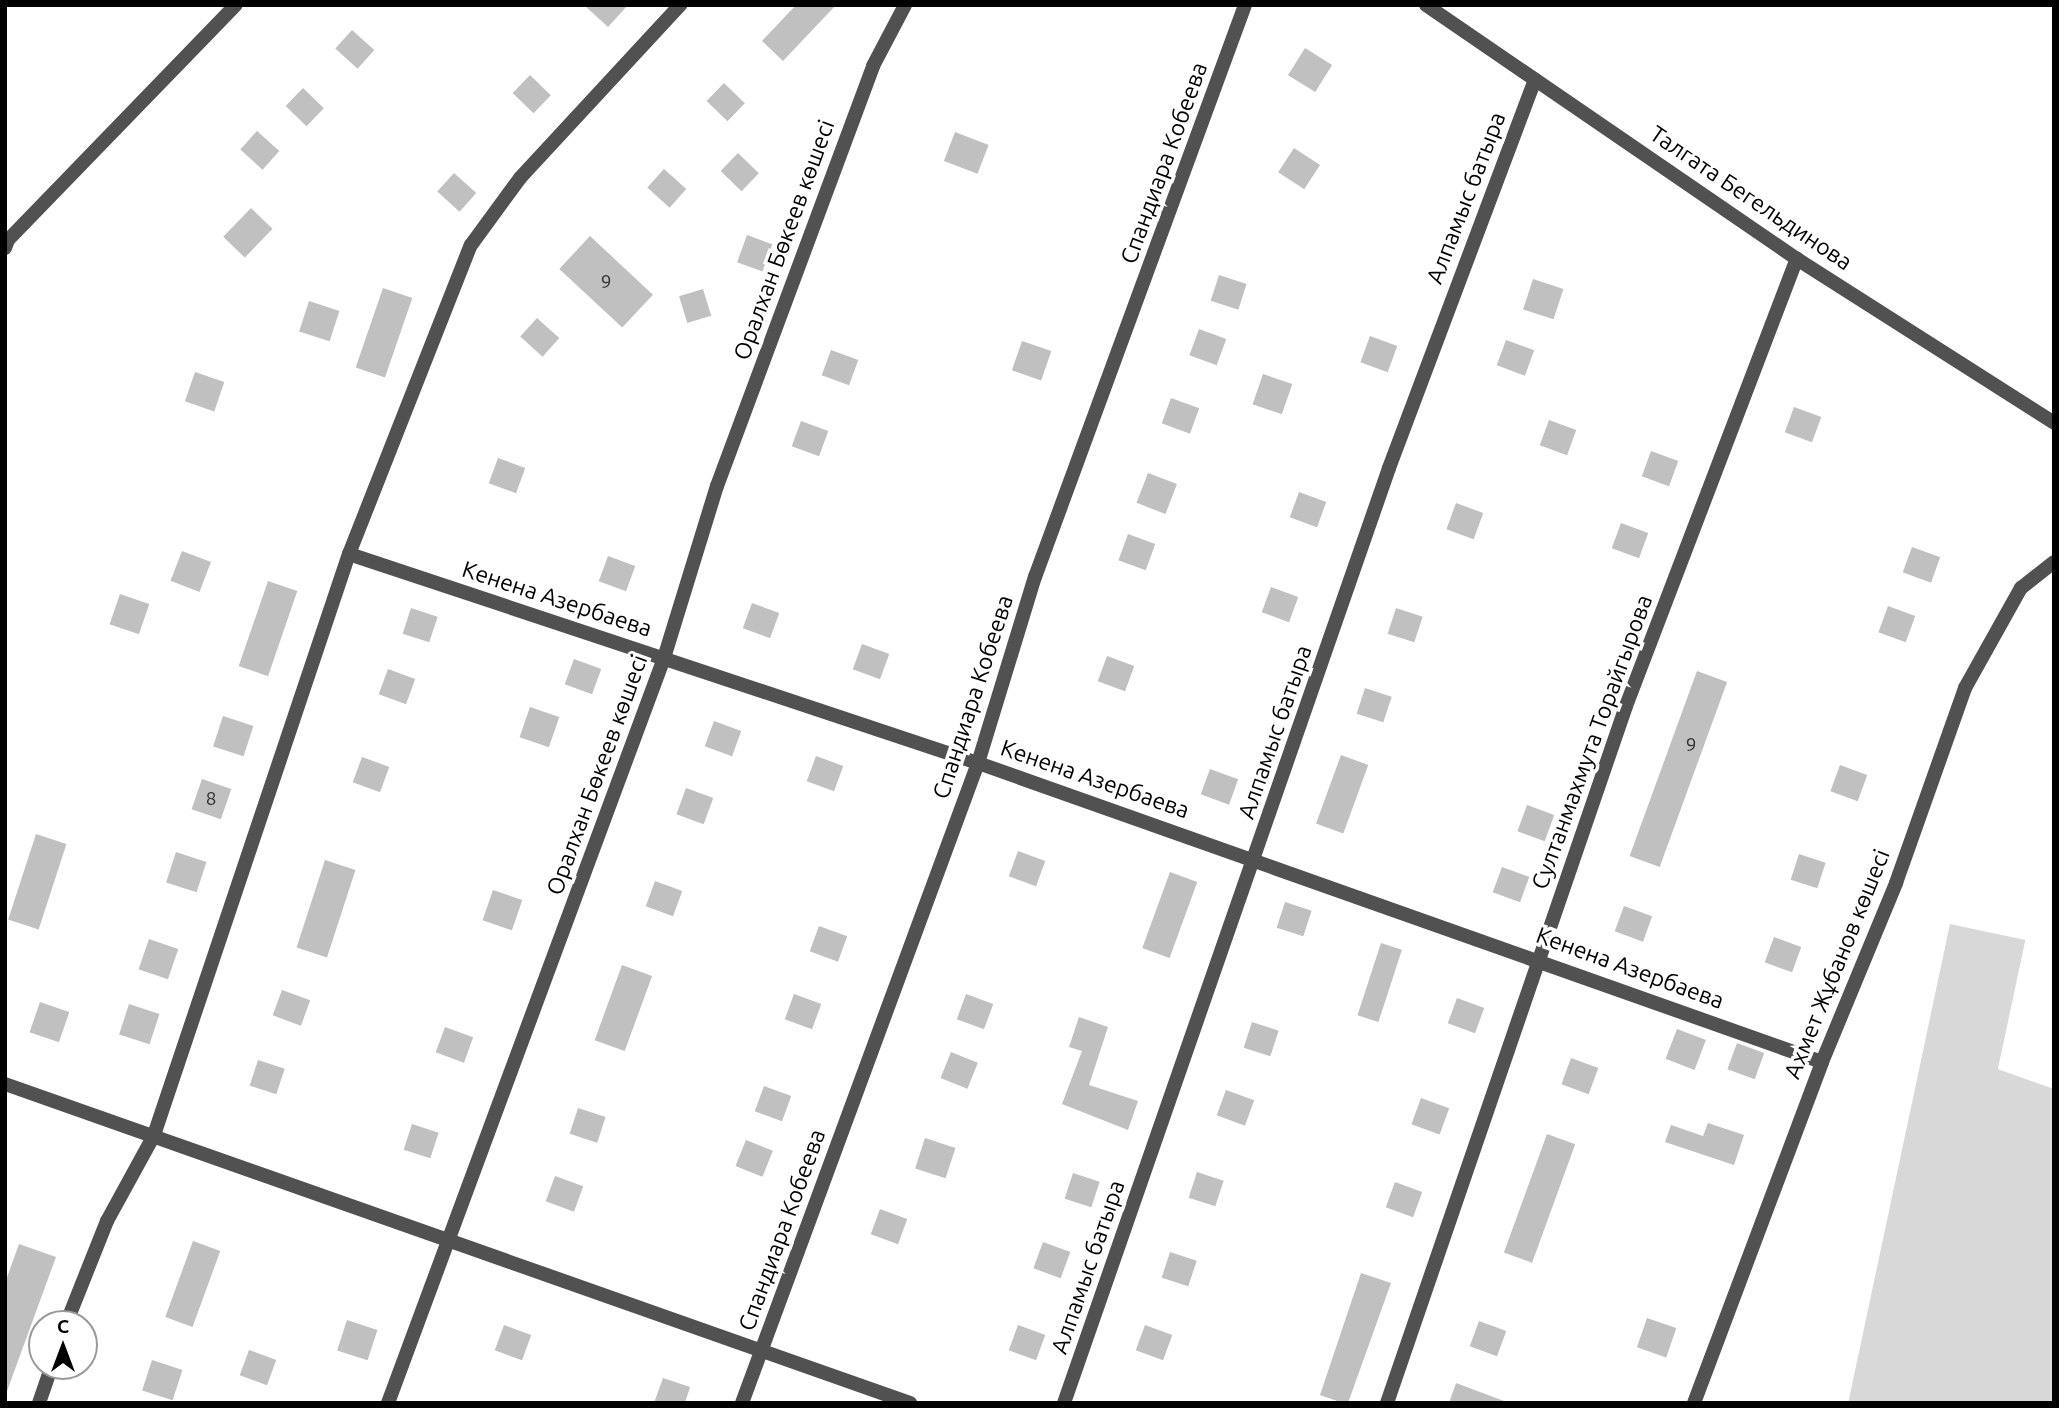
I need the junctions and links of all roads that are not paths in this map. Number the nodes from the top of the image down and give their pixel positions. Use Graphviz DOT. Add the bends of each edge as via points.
graph roads {
  1 [pos="236,5"];
  2 [pos="680,5"];
  3 [pos="905,5"];
  4 [pos="1245,5"];
  5 [pos="1426,5"];
  6 [pos="1535,79"];
  7 [pos="5,248"];
  8 [pos="1797,259"];
  9 [pos="2054,423"];
  10 [pos="349,554"];
  11 [pos="2054,562"];
  12 [pos="664,658"];
  13 [pos="978,763"];
  14 [pos="1256,859"];
  15 [pos="1539,959"];
  16 [pos="1822,1062"];
  17 [pos="5,1084"];
  18 [pos="154,1135"];
  19 [pos="450,1240"];
  20 [pos="72,1310"];
  21 [pos="763,1349"];
  22 [pos="47,1380"];
  23 [pos="39,1403"];
  24 [pos="388,1403"];
  25 [pos="741,1403"];
  26 [pos="910,1403"];
  27 [pos="1064,1403"];
  28 [pos="1387,1403"];
  29 [pos="1694,1403"];
  1 -- 7 [label="street"];
  2 -- 10 [label="street" via="520,178 471,245"];
  3 -- 12 [label="street, Оралхан Бөкеев көшесі" via="873,66 717,486"];
  4 -- 13 [label="street, Спандиара Кобеева" via="1035,577"];
  5 -- 6 [label="street, Талгата Бегельдинова"];
  6 -- 8 [label="street, Талгата Бегельдинова"];
  6 -- 14 [label="street, Алпамыс батыра" via="1389,468"];
  8 -- 9 [label="street, Талгата Бегельдинова"];
  8 -- 15 [label="street, Султанмахмута Торайгырова" via="1626,706"];
  10 -- 12 [label="street, Кенена Азербаева"];
  10 -- 18 [label="street"];
  11 -- 16 [label="street, Ахмет Жұбанов көшесі" via="2021,588 1965,688 1896,883"];
  12 -- 13 [label="street, Кенена Азербаева"];
  12 -- 19 [label="street, Оралхан Бөкеев көшесі"];
  13 -- 14 [label="street, Кенена Азербаева"];
  13 -- 21 [label="street, Спандиара Кобеева"];
  14 -- 15 [label="street, Кенена Азербаева"];
  14 -- 27 [label="street, Алпамыс батыра"];
  15 -- 16 [label="street, Кенена Азербаева"];
  15 -- 28 [label="street, Султанмахмута Торайгырова"];
  16 -- 29 [label="street, Ахмет Жұбанов көшесі"];
  17 -- 18 [label="street"];
  18 -- 19 [label="street"];
  18 -- 20 [label="street" via="107,1221"];
  19 -- 21 [label="street"];
  19 -- 24 [label="street, Оралхан Бөкеев көшесі"];
  21 -- 25 [label="street, Спандиара Кобеева"];
  21 -- 26 [label="street"];
  22 -- 23 [label="street"];
}
